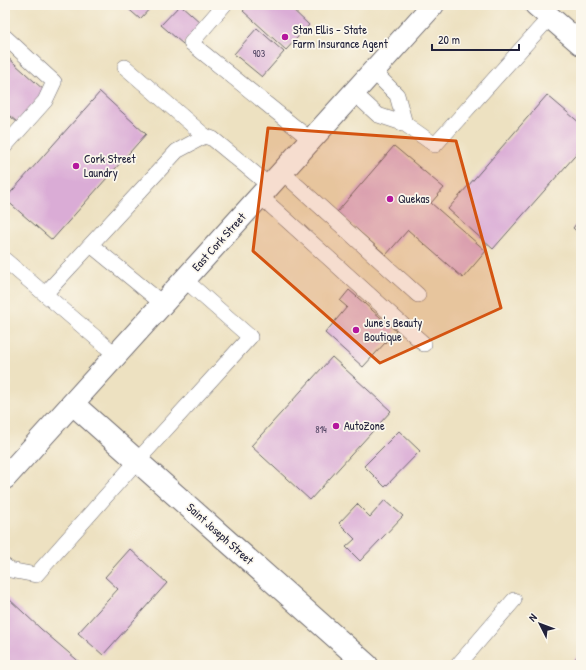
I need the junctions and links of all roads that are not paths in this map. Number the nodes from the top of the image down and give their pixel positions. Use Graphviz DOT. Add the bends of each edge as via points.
graph roads {
  1 [pos="224,5"];
  2 [pos="433,5"];
  3 [pos="543,11"];
  4 [pos="5,37"];
  5 [pos="581,44"];
  6 [pos="125,67"];
  7 [pos="374,71"];
  8 [pos="354,93"];
  9 [pos="405,124"];
  10 [pos="205,136"];
  11 [pos="311,140"];
  12 [pos="6,142"];
  13 [pos="271,185"];
  14 [pos="91,245"];
  15 [pos="5,260"];
  16 [pos="185,280"];
  17 [pos="45,294"];
  18 [pos="418,295"];
  19 [pos="163,304"];
  20 [pos="424,344"];
  21 [pos="116,355"];
  22 [pos="73,404"];
  23 [pos="137,461"];
  24 [pos="5,478"];
  25 [pos="5,566"];
  26 [pos="514,600"];
  27 [pos="367,665"];
  28 [pos="458,665"];
  1 -- 11 [label="lane" via="191,43"];
  2 -- 7 [label="street, East Cork Street"];
  3 -- 5 [label="street"];
  3 -- 9 [label="lane" via="435,145"];
  4 -- 12 [label="lane" via="54,82 45,101"];
  6 -- 10 [label="lane"];
  7 -- 8 [label="street, East Cork Street"];
  7 -- 9 [label="lane" via="397,95"];
  8 -- 9 [label="lane" via="378,115"];
  8 -- 11 [label="street, East Cork Street"];
  10 -- 13 [label="lane" via="213,139"];
  10 -- 14 [label="lane" via="177,151"];
  11 -- 13 [label="street, East Cork Street"];
  13 -- 16 [label="street, East Cork Street"];
  13 -- 18 [label="lane"];
  13 -- 20 [label="lane"];
  14 -- 17 [label="lane"];
  14 -- 19 [label="lane"];
  15 -- 17 [label="lane"];
  16 -- 19 [label="street, East Cork Street"];
  16 -- 23 [label="lane" via="250,337"];
  17 -- 21 [label="lane"];
  19 -- 21 [label="street, East Cork Street"];
  21 -- 22 [label="street, East Cork Street"];
  22 -- 23 [label="street, Saint Joseph Street"];
  22 -- 24 [label="street, East Cork Street"];
  23 -- 25 [label="lane" via="36,575 10,570"];
  23 -- 27 [label="street, Saint Joseph Street"];
  26 -- 28 [label="lane"];
}
